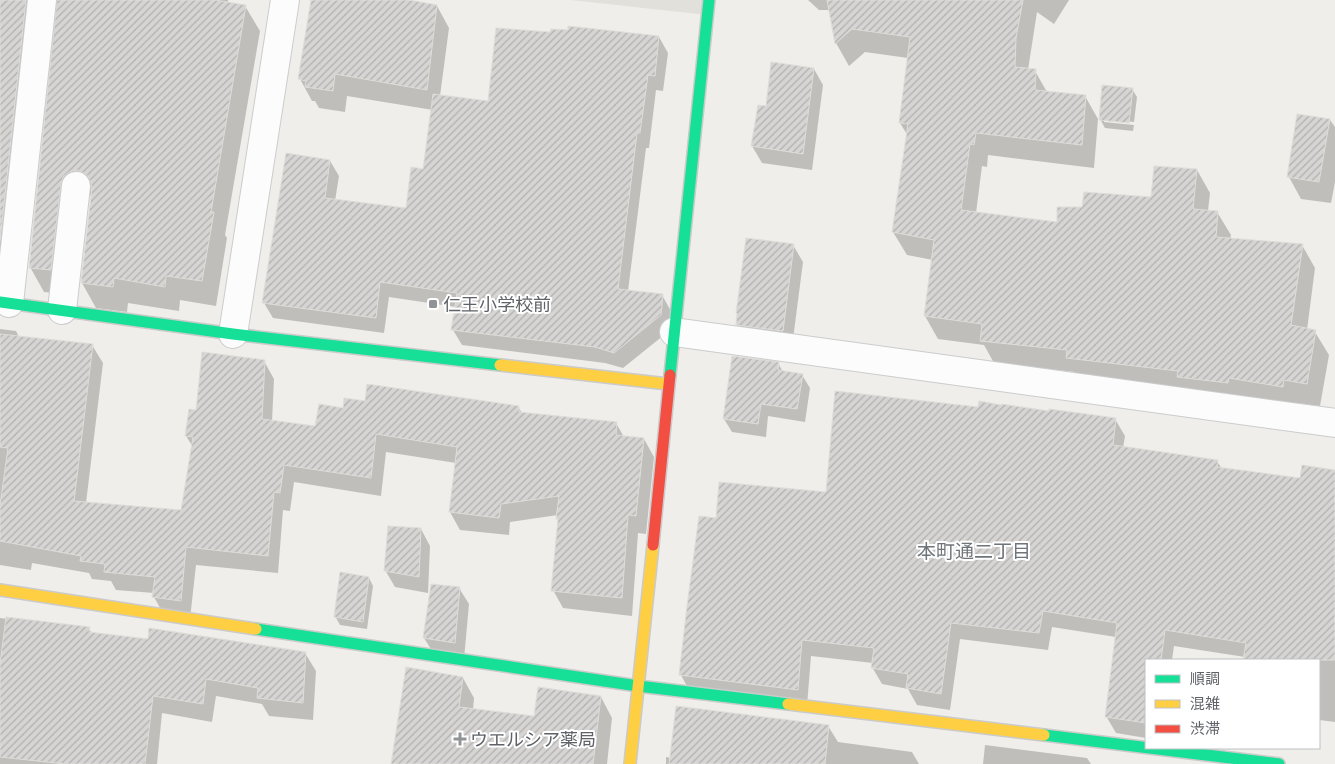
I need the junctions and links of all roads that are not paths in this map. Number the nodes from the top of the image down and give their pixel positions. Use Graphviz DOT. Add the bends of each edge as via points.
graph roads {
  1 [pos="42,0"];
  2 [pos="285,0"];
  3 [pos="709,0"];
  4 [pos="76,186"];
  5 [pos="4,303"];
  6 [pos="62,310"];
  7 [pos="674,332"];
  8 [pos="233,334"];
  9 [pos="668,384"];
  10 [pos="1335,423"];
  11 [pos="0,590"];
  12 [pos="638,686"];
  13 [pos="1145,748"];
  14 [pos="1156,749"];
  15 [pos="630,764"];
  16 [pos="1279,764"];
  1 -- 5 [label="street"];
  2 -- 8 [label="street"];
  3 -- 7 [label="street"];
  4 -- 6 [label="street"];
  5 -- 6 [label="street"];
  6 -- 8 [label="street"];
  7 -- 9 [label="street"];
  7 -- 10 [label="street"];
  8 -- 9 [label="street"];
  9 -- 12 [label="street"];
  11 -- 12 [label="street"];
  12 -- 13 [label="street"];
  12 -- 15 [label="street"];
  14 -- 16 [label="street"];
}
